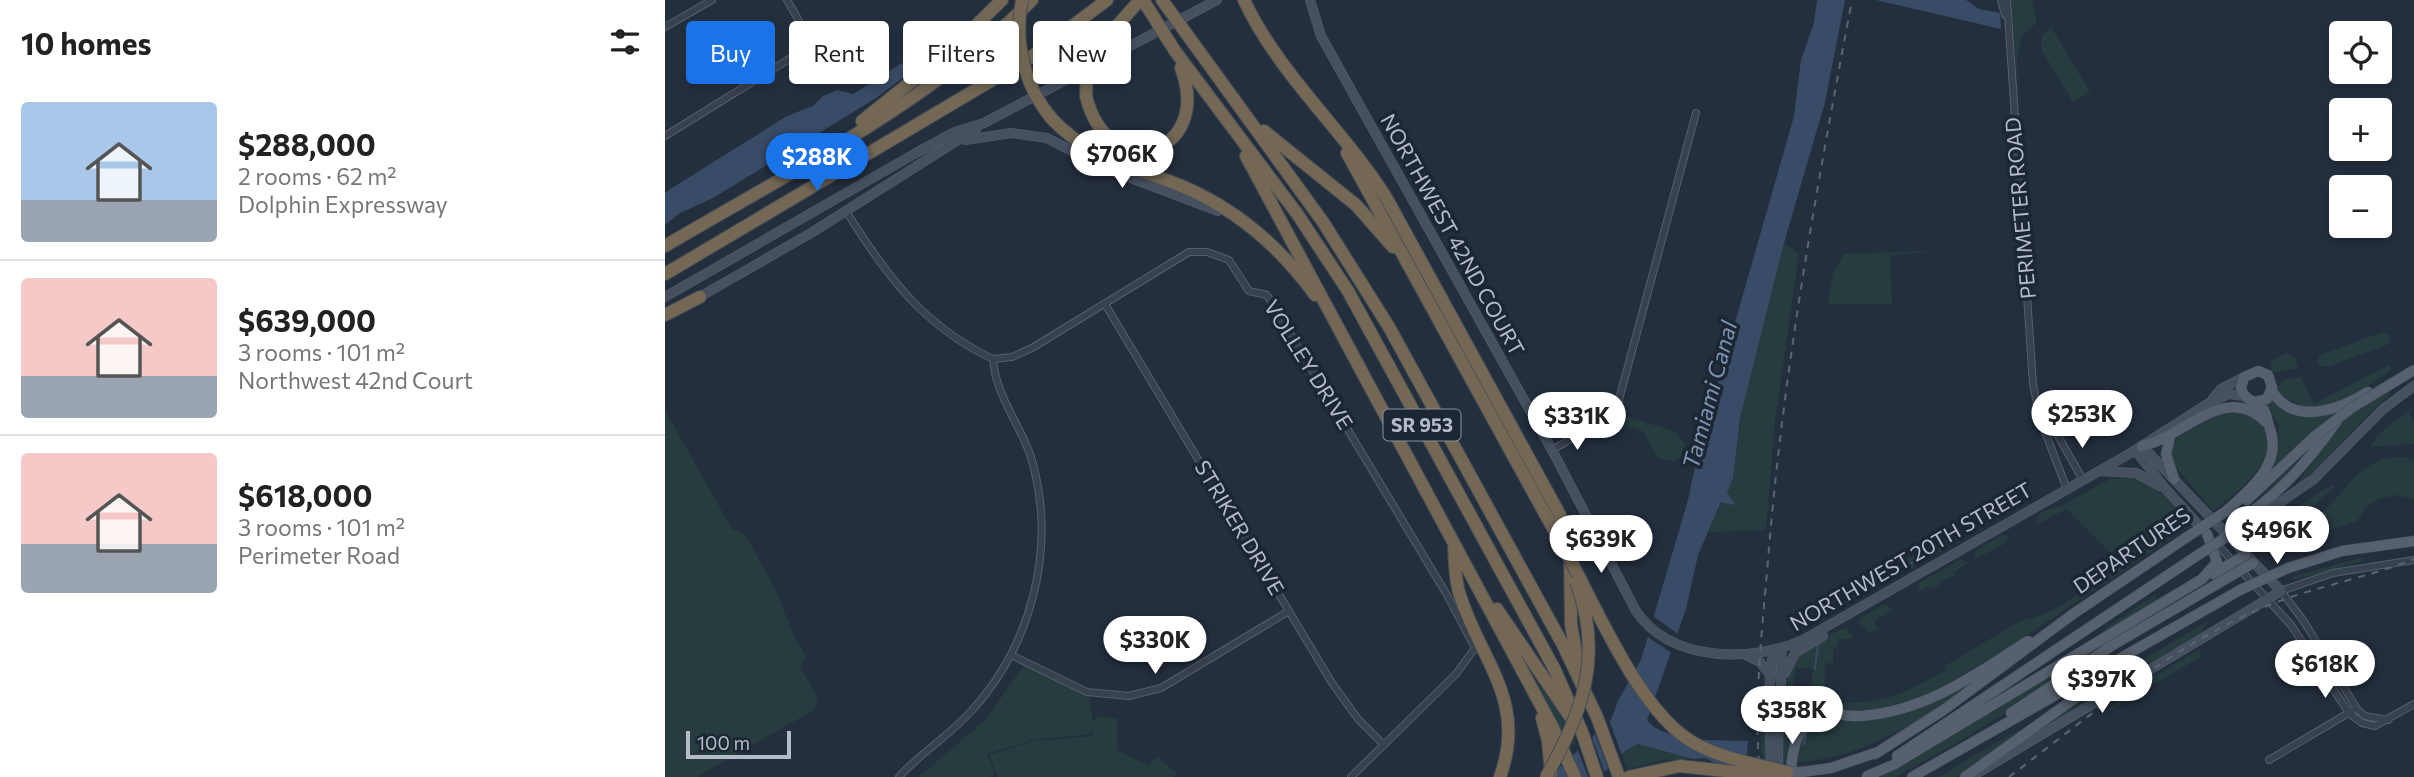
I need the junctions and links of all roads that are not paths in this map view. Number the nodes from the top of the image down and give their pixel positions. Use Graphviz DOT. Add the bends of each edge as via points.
graph roads {
  1 [pos="712,0"];
  2 [pos="787,0"];
  3 [pos="1002,0"];
  4 [pos="1023,0"];
  5 [pos="1032,0"];
  6 [pos="1107,0"];
  7 [pos="1141,0"];
  8 [pos="1162,0"];
  9 [pos="1217,0"];
  10 [pos="1244,0"];
  11 [pos="1310,0"];
  12 [pos="2001,0"];
  13 [pos="2007,0"];
  14 [pos="2006,19"];
  15 [pos="1176,23"];
  16 [pos="665,27"];
  17 [pos="1161,31"];
  18 [pos="1175,51"];
  19 [pos="1237,103"];
  20 [pos="1696,113"];
  21 [pos="1325,117"];
  22 [pos="984,123"];
  23 [pos="1235,134"];
  24 [pos="665,136"];
  25 [pos="960,141"];
  26 [pos="831,147"];
  27 [pos="846,211"];
  28 [pos="665,246"];
  29 [pos="1281,254"];
  30 [pos="665,274"];
  31 [pos="1419,285"];
  32 [pos="665,297"];
  33 [pos="700,297"];
  34 [pos="1105,304"];
  35 [pos="665,317"];
  36 [pos="1350,352"];
  37 [pos="993,359"];
  38 [pos="2414,370"];
  39 [pos="2244,377"];
  40 [pos="2414,386"];
  41 [pos="2272,391"];
  42 [pos="2244,396"];
  43 [pos="2035,397"];
  44 [pos="2254,402"];
  45 [pos="2209,403"];
  46 [pos="2269,426"];
  47 [pos="2171,435"];
  48 [pos="2139,448"];
  49 [pos="1552,450"];
  50 [pos="2099,471"];
  51 [pos="2173,479"];
  52 [pos="2083,480"];
  53 [pos="2164,487"];
  54 [pos="2067,489"];
  55 [pos="2225,512"];
  56 [pos="2238,526"];
  57 [pos="2207,534"];
  58 [pos="2414,541"];
  59 [pos="1453,542"];
  60 [pos="1566,552"];
  61 [pos="2245,555"];
  62 [pos="2412,561"];
  63 [pos="2253,563"];
  64 [pos="2237,566"];
  65 [pos="2202,579"];
  66 [pos="1477,587"];
  67 [pos="2281,591"];
  68 [pos="2267,597"];
  69 [pos="1289,611"];
  70 [pos="2073,614"];
  71 [pos="1848,615"];
  72 [pos="1777,650"];
  73 [pos="1741,653"];
  74 [pos="1011,655"];
  75 [pos="2118,660"];
  76 [pos="1784,675"];
  77 [pos="1771,676"];
  78 [pos="1580,680"];
  79 [pos="1783,693"];
  80 [pos="1535,695"];
  81 [pos="2414,704"];
  82 [pos="2357,709"];
  83 [pos="1803,711"];
  84 [pos="1780,713"];
  85 [pos="1821,713"];
  86 [pos="2349,713"];
  87 [pos="2388,720"];
  88 [pos="1769,724"];
  89 [pos="1582,732"];
  90 [pos="1922,739"];
  91 [pos="1384,745"];
  92 [pos="1962,748"];
  93 [pos="1874,754"];
  94 [pos="2269,760"];
  95 [pos="1618,773"];
  96 [pos="1785,775"];
  97 [pos="1549,776"];
  98 [pos="1866,776"];
  99 [pos="899,777"];
  100 [pos="1351,777"];
  101 [pos="1500,777"];
  102 [pos="1575,777"];
  103 [pos="1597,777"];
  104 [pos="1628,777"];
  105 [pos="1771,777"];
  106 [pos="1912,777"];
  107 [pos="1965,777"];
  108 [pos="1971,777"];
  1 -- 16 [label="street"];
  2 -- 24 [label="street" via="804,42 793,58"];
  3 -- 26 [label="highway" via="952,49"];
  4 -- 29 [label="highway, bridge" via="1022,57 1035,94 1052,119 1089,151 1217,203"];
  5 -- 26 [label="highway" via="940,79"];
  6 -- 30 [label="highway" via="1031,57"];
  7 -- 17 [label="highway, SR 953"];
  7 -- 18 [label="highway, bridge" via="1096,49 1087,73 1086,96 1097,127 1113,143 1140,150 1166,142 1179,130 1189,107 1187,84"];
  8 -- 15 [label="highway, SR 953"];
  9 -- 15 [label="street"];
  10 -- 21 [label="highway" via="1266,40"];
  11 -- 49 [label="street, NORTHWEST 42ND COURT" via="1321,36"];
  12 -- 14 [label="street, PERIMETER ROAD"];
  13 -- 14 [label="street, PERIMETER ROAD"];
  14 -- 43 [label="street, PERIMETER ROAD"];
  15 -- 17 [label="street"];
  15 -- 19 [label="highway, SR 953"];
  17 -- 18 [label="highway, SR 953"];
  17 -- 22 [label="street"];
  18 -- 23 [label="highway, SR 953"];
  19 -- 31 [label="highway" via="1281,146 1362,211"];
  19 -- 78 [label="highway, SR 953" via="1330,231 1376,304"];
  20 -- 49 [label="street" via="1617,407 1604,421"];
  21 -- 31 [label="highway"];
  21 -- 78 [label="highway" via="1387,200 1560,515 1570,553 1571,624"];
  22 -- 25 [label="street"];
  22 -- 32 [label="street" via="916,153"];
  23 -- 36 [label="highway"];
  23 -- 89 [label="highway, SR 953" via="1298,215 1348,291 1549,658"];
  25 -- 27 [label="street"];
  25 -- 29 [label="street" via="1011,133 1047,138 1103,167 1209,206"];
  26 -- 28 [label="highway"];
  27 -- 33 [label="street"];
  27 -- 37 [label="street" via="904,295 936,325"];
  29 -- 36 [label="highway" via="1308,286"];
  31 -- 60 [label="highway"];
  33 -- 35 [label="highway"];
  34 -- 37 [label="street, VOLLEY DRIVE" via="1032,348"];
  34 -- 69 [label="street, STRIKER DRIVE"];
  34 -- 91 [label="street, VOLLEY DRIVE" via="1189,251 1229,260 1249,291 1267,295 1473,641 1471,657"];
  36 -- 59 [label="highway"];
  37 -- 74 [label="street" via="995,380 1028,449 1041,503 1036,586"];
  38 -- 55 [label="main road, DEPARTURES, bridge" via="2353,407 2315,436 2269,482"];
  39 -- 41 [label="main road" via="2254,371 2265,373"];
  39 -- 42 [label="main road"];
  39 -- 45 [label="street, NORTHWEST 20TH STREET" via="2221,389"];
  40 -- 56 [label="street" via="2383,409 2324,471 2280,505"];
  41 -- 44 [label="main road" via="2263,401"];
  41 -- 56 [label="main road" via="2283,403 2313,411 2341,408 2368,392 2340,417 2293,479"];
  42 -- 44 [label="main road"];
  42 -- 45 [label="street, NORTHWEST 20TH STREET" via="2229,394"];
  43 -- 52 [label="street, PERIMETER ROAD"];
  43 -- 54 [label="street, PERIMETER ROAD"];
  44 -- 46 [label="main road" via="2265,412"];
  45 -- 48 [label="street, NORTHWEST 20TH STREET"];
  46 -- 47 [label="main road" via="2248,408 2228,405"];
  46 -- 55 [label="main road" via="2274,440 2269,464"];
  47 -- 48 [label="main road"];
  47 -- 51 [label="main road" via="2165,454"];
  48 -- 50 [label="street, NORTHWEST 20TH STREET"];
  48 -- 51 [label="street"];
  48 -- 53 [label="street"];
  49 -- 73 [label="street, NORTHWEST 42ND COURT" via="1648,626 1676,645"];
  50 -- 52 [label="street, NORTHWEST 20TH STREET"];
  50 -- 53 [label="street" via="2136,473"];
  51 -- 61 [label="street"];
  52 -- 54 [label="street, NORTHWEST 20TH STREET"];
  53 -- 57 [label="street"];
  54 -- 71 [label="street, NORTHWEST 20TH STREET"];
  55 -- 70 [label="main road, DEPARTURES, bridge"];
  56 -- 90 [label="main road, bridge"];
  57 -- 64 [label="street"];
  57 -- 65 [label="main road" via="2217,562"];
  58 -- 75 [label="main road, bridge" via="2342,551 2288,568"];
  59 -- 66 [label="highway"];
  59 -- 101 [label="highway" via="1459,592 1506,703 1509,727"];
  60 -- 96 [label="highway, bridge" via="1641,688 1667,722 1692,742 1720,755"];
  60 -- 97 [label="highway, bridge" via="1586,616 1589,668 1578,715"];
  61 -- 63 [label="street"];
  61 -- 64 [label="main road"];
  62 -- 67 [label="street" via="2333,573"];
  63 -- 64 [label="main road"];
  63 -- 67 [label="street"];
  64 -- 65 [label="main road"];
  64 -- 68 [label="street"];
  64 -- 92 [label="main road"];
  65 -- 98 [label="main road" via="1893,765"];
  66 -- 80 [label="highway"];
  66 -- 89 [label="highway" via="1499,610"];
  67 -- 68 [label="street"];
  67 -- 82 [label="street"];
  68 -- 86 [label="street" via="2299,636"];
  68 -- 108 [label="street"];
  69 -- 74 [label="street" via="1161,688 1129,696 1087,692"];
  69 -- 91 [label="street, STRIKER DRIVE" via="1343,700"];
  70 -- 85 [label="main road" via="1925,702 1870,715"];
  70 -- 93 [label="main road" via="1945,709"];
  71 -- 72 [label="street, NORTHWEST 20TH STREET"];
  71 -- 76 [label="street" via="1843,625 1795,653"];
  72 -- 73 [label="street, NORTHWEST 42ND COURT"];
  72 -- 76 [label="street"];
  72 -- 77 [label="street"];
  73 -- 77 [label="street" via="1760,662"];
  74 -- 99 [label="street" via="973,710"];
  75 -- 92 [label="main road"];
  75 -- 107 [label="main road" via="2089,688"];
  76 -- 79 [label="street"];
  77 -- 88 [label="street"];
  78 -- 95 [label="highway, SR 953"];
  79 -- 83 [label="main road"];
  79 -- 84 [label="street"];
  80 -- 97 [label="highway" via="1548,741"];
  80 -- 102 [label="highway"];
  81 -- 87 [label="street"];
  82 -- 86 [label="street"];
  82 -- 87 [label="street" via="2368,717"];
  83 -- 84 [label="main road"];
  83 -- 85 [label="main road"];
  84 -- 88 [label="main road"];
  84 -- 96 [label="street" via="1777,745"];
  85 -- 96 [label="main road" via="1795,737"];
  86 -- 87 [label="street" via="2369,725"];
  86 -- 94 [label="street"];
  88 -- 105 [label="street"];
  89 -- 103 [label="highway, SR 953"];
  90 -- 93 [label="main road"];
  90 -- 98 [label="main road"];
  91 -- 100 [label="street, VOLLEY DRIVE"];
  92 -- 106 [label="main road"];
  93 -- 96 [label="main road, bridge" via="1831,768"];
  96 -- 104 [label="highway, bridge" via="1679,766"];
}
